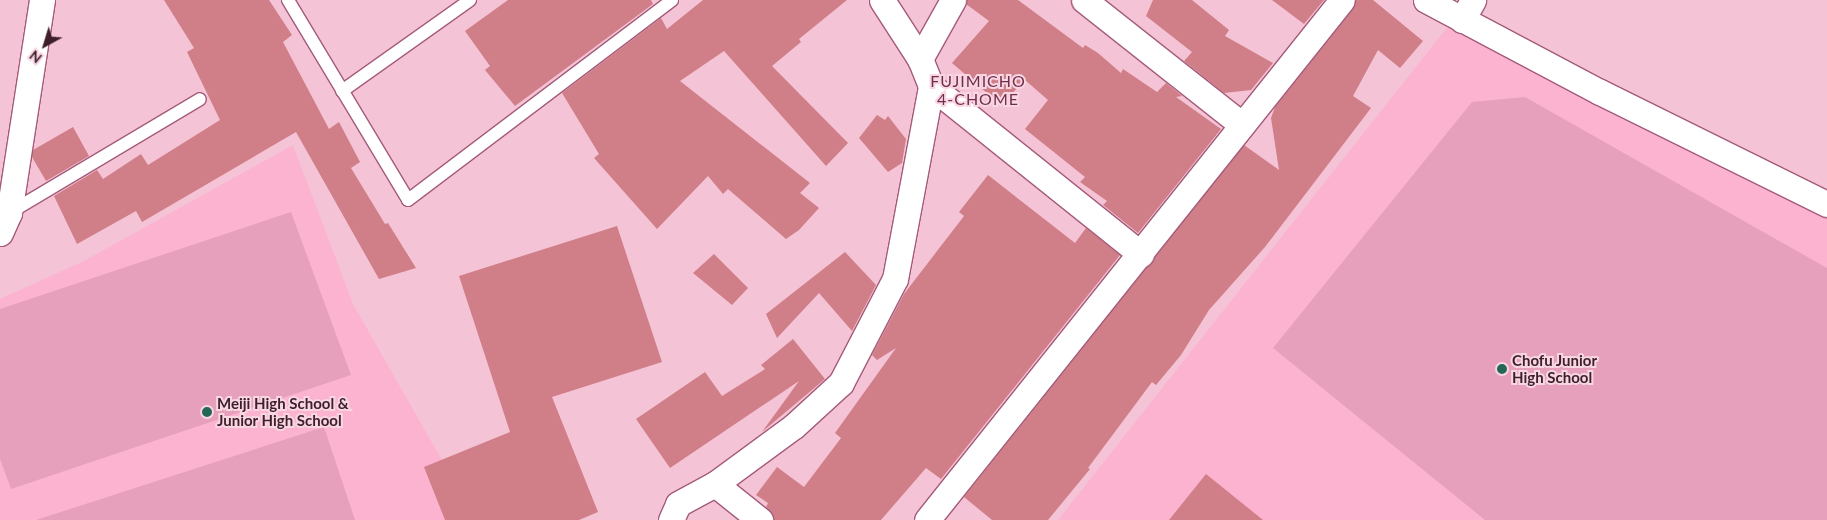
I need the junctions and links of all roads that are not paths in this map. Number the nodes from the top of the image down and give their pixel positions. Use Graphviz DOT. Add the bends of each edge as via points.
graph roads {
  1 [pos="42,0"];
  2 [pos="288,0"];
  3 [pos="470,0"];
  4 [pos="672,0"];
  5 [pos="882,0"];
  6 [pos="953,0"];
  7 [pos="1084,0"];
  8 [pos="1342,0"];
  9 [pos="1426,0"];
  10 [pos="1468,10"];
  11 [pos="920,59"];
  12 [pos="931,86"];
  13 [pos="342,91"];
  14 [pos="200,99"];
  15 [pos="1242,125"];
  16 [pos="9,150"];
  17 [pos="1827,204"];
  18 [pos="5,223"];
  19 [pos="1141,254"];
  20 [pos="715,484"];
  21 [pos="671,520"];
  22 [pos="760,520"];
  23 [pos="927,520"];
  1 -- 16 [label="street"];
  2 -- 13 [label="lane"];
  3 -- 13 [label="lane"];
  4 -- 13 [label="lane" via="408,200"];
  5 -- 11 [label="street"];
  6 -- 11 [label="street"];
  7 -- 15 [label="street"];
  8 -- 15 [label="street"];
  9 -- 10 [label="street"];
  10 -- 17 [label="street"];
  11 -- 12 [label="street"];
  12 -- 19 [label="street"];
  12 -- 20 [label="street" via="895,279 840,383 794,426"];
  14 -- 18 [label="lane"];
  15 -- 19 [label="street"];
  16 -- 18 [label="street"];
  19 -- 23 [label="street"];
  20 -- 21 [label="street" via="678,504"];
  20 -- 22 [label="street"];
}
